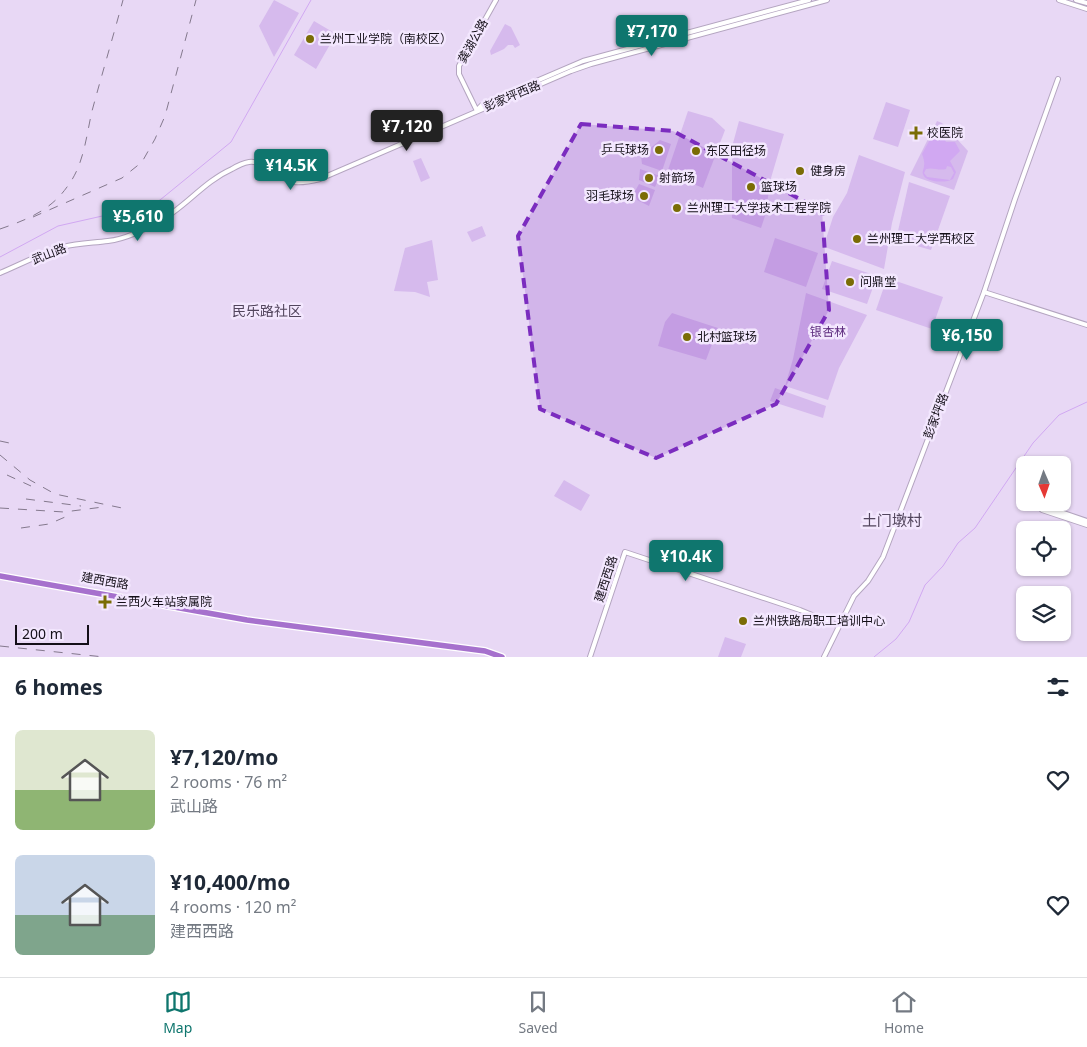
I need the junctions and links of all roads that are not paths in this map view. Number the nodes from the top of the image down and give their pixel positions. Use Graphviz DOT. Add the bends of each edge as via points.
graph roads {
  1 [pos="496,0"];
  2 [pos="809,0"];
  3 [pos="827,0"];
  4 [pos="1059,0"];
  5 [pos="1076,0"];
  6 [pos="1085,4"];
  7 [pos="1058,79"];
  8 [pos="477,111"];
  9 [pos="0,273"];
  10 [pos="984,292"];
  11 [pos="1087,325"];
  12 [pos="1051,511"];
  13 [pos="1087,523"];
  14 [pos="0,575"];
  15 [pos="840,626"];
  16 [pos="503,657"];
  17 [pos="590,657"];
  18 [pos="824,657"];
  1 -- 8 [label="main road, 龚湖公路" via="459,66 459,74"];
  2 -- 8 [label="main road, 彭家坪西路" via="583,60 483,104"];
  3 -- 8 [label="main road, 彭家坪西路" via="591,64"];
  4 -- 6 [label="main road"];
  5 -- 6 [label="main road"];
  7 -- 10 [label="main road, 彭家坪路"];
  8 -- 9 [label="main road, 武山路" via="320,180 294,182 258,163 241,164 206,183 172,214 130,235 62,247"];
  10 -- 11 [label="main road"];
  10 -- 15 [label="main road, 彭家坪路" via="883,557 857,592"];
  12 -- 13 [label="main road"];
  14 -- 16 [label="highway, 建西西路" via="266,622"];
  15 -- 17 [label="main road, 建西西路" via="625,552"];
  15 -- 18 [label="main road, 彭家坪路"];
}
